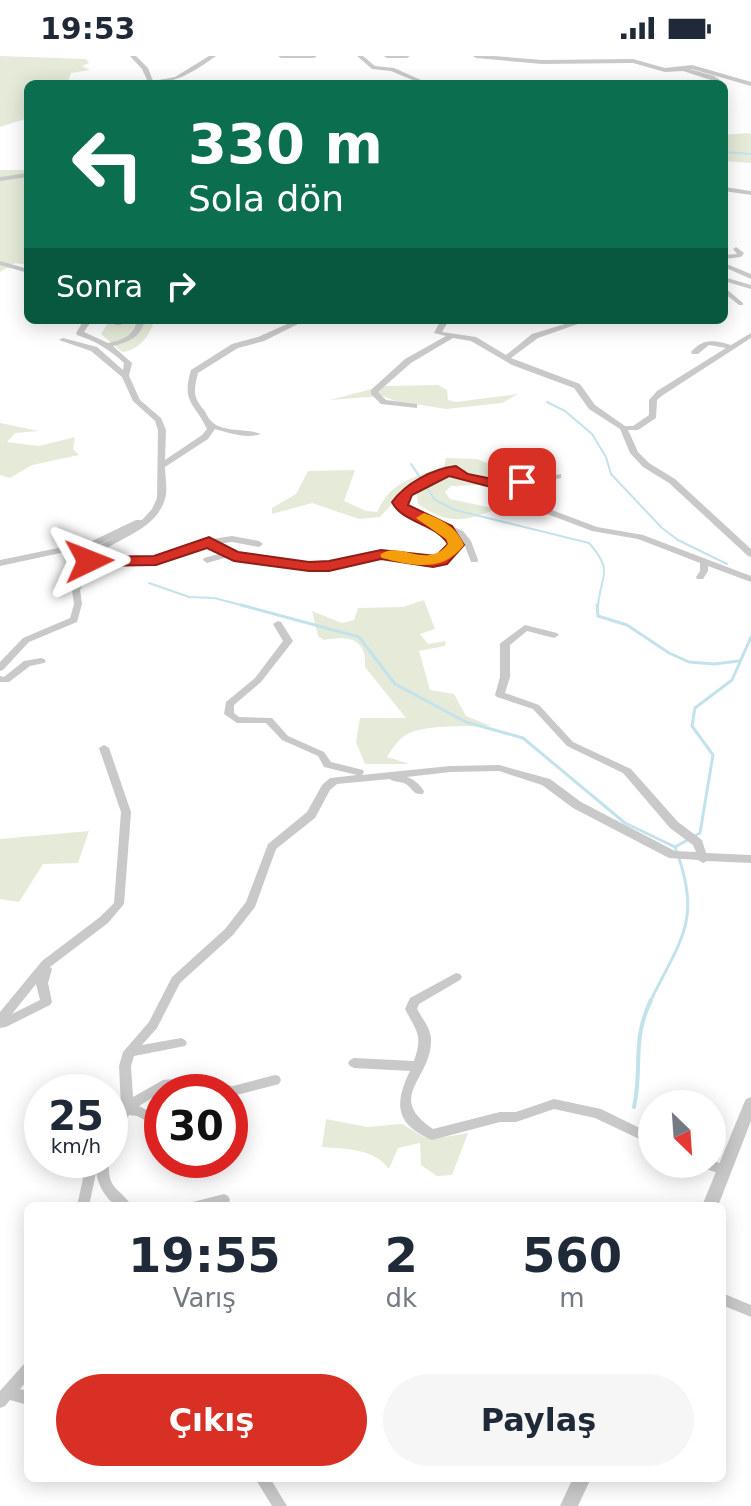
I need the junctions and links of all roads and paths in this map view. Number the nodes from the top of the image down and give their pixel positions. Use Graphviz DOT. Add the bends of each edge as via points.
graph roads {
  1 [pos="133,56"];
  2 [pos="213,56"];
  3 [pos="281,56"];
  4 [pos="314,56"];
  5 [pos="360,56"];
  6 [pos="387,56"];
  7 [pos="407,56"];
  8 [pos="476,56"];
  9 [pos="683,69"];
  10 [pos="150,80"];
  11 [pos="172,80"];
  12 [pos="418,80"];
  13 [pos="714,80"];
  14 [pos="751,84"];
  15 [pos="24,176"];
  16 [pos="0,179"];
  17 [pos="728,190"];
  18 [pos="751,193"];
  19 [pos="736,249"];
  20 [pos="728,257"];
  21 [pos="0,263"];
  22 [pos="728,266"];
  23 [pos="728,266"];
  24 [pos="751,268"];
  25 [pos="24,270"];
  26 [pos="751,277"];
  27 [pos="728,280"];
  28 [pos="751,287"];
  29 [pos="728,293"];
  30 [pos="741,304"];
  31 [pos="86,324"];
  32 [pos="140,324"];
  33 [pos="293,324"];
  34 [pos="443,324"];
  35 [pos="572,324"];
  36 [pos="751,335"];
  37 [pos="450,337"];
  38 [pos="63,340"];
  39 [pos="108,345"];
  40 [pos="731,347"];
  41 [pos="695,352"];
  42 [pos="506,358"];
  43 [pos="125,376"];
  44 [pos="414,406"];
  45 [pos="209,425"];
  46 [pos="623,428"];
  47 [pos="257,434"];
  48 [pos="161,466"];
  49 [pos="558,476"];
  50 [pos="506,487"];
  51 [pos="145,520"];
  52 [pos="435,524"];
  53 [pos="210,542"];
  54 [pos="259,544"];
  55 [pos="229,554"];
  56 [pos="751,554"];
  57 [pos="207,560"];
  58 [pos="474,560"];
  59 [pos="704,561"];
  60 [pos="92,562"];
  61 [pos="0,563"];
  62 [pos="700,577"];
  63 [pos="751,579"];
  64 [pos="278,624"];
  65 [pos="554,635"];
  66 [pos="41,661"];
  67 [pos="1,669"];
  68 [pos="104,748"];
  69 [pos="382,775"];
  70 [pos="419,791"];
  71 [pos="703,859"];
  72 [pos="751,859"];
  73 [pos="46,964"];
  74 [pos="456,977"];
  75 [pos="0,1023"];
  76 [pos="181,1043"];
  77 [pos="129,1052"];
  78 [pos="354,1063"];
  79 [pos="415,1066"];
  80 [pos="125,1074"];
  81 [pos="275,1080"];
  82 [pos="751,1103"];
  83 [pos="128,1107"];
  84 [pos="638,1133"];
  85 [pos="726,1168"];
  86 [pos="89,1178"];
  87 [pos="103,1178"];
  88 [pos="722,1178"];
  89 [pos="224,1200"];
  90 [pos="84,1202"];
  91 [pos="120,1202"];
  92 [pos="215,1202"];
  93 [pos="712,1202"];
  94 [pos="726,1301"];
  95 [pos="751,1311"];
  96 [pos="24,1375"];
  97 [pos="5,1397"];
  98 [pos="265,1482"];
  99 [pos="580,1482"];
  100 [pos="280,1506"];
  101 [pos="569,1506"];
  1 -- 10 [label="street"];
  2 -- 11 [label="street"];
  3 -- 4 [label="street"];
  5 -- 12 [label="street" via="374,68"];
  6 -- 7 [label="street"];
  8 -- 9 [label="street" via="633,61"];
  9 -- 13 [label="street"];
  9 -- 14 [label="street"];
  15 -- 16 [label="street"];
  17 -- 18 [label="street"];
  19 -- 20 [label="street" via="739,256"];
  21 -- 25 [label="street"];
  22 -- 24 [label="street"];
  23 -- 26 [label="street"];
  27 -- 28 [label="street"];
  29 -- 30 [label="street"];
  31 -- 39 [label="street" via="80,333"];
  32 -- 39 [label="street" via="124,342"];
  33 -- 45 [label="street" via="235,346 194,372 188,394"];
  34 -- 37 [label="street" via="438,333"];
  35 -- 42 [label="street" via="535,336"];
  36 -- 40 [label="street"];
  37 -- 42 [label="street" via="473,339"];
  37 -- 44 [label="street" via="408,361 374,392 384,402"];
  38 -- 43 [label="street" via="94,349"];
  39 -- 43 [label="street" via="128,363"];
  40 -- 41 [label="street" via="709,342"];
  40 -- 46 [label="street" via="660,393 653,400 653,416 644,424"];
  42 -- 46 [label="street" via="577,386 592,407"];
  43 -- 48 [label="street" via="137,401 162,430"];
  45 -- 47 [label="street"];
  45 -- 48 [label="street" via="205,437"];
  46 -- 56 [label="street" via="646,465 672,481"];
  48 -- 51 [label="street" via="160,500"];
  49 -- 50 [label="street"];
  50 -- 52 [label="street" via="464,478 456,471 407,492 399,502 402,507"];
  50 -- 59 [label="street" via="511,499 546,513 640,537"];
  51 -- 60 [label="street" via="134,532 94,552 88,557"];
  51 -- 61 [label="street" via="95,543"];
  52 -- 55 [label="street" via="456,545 433,562 381,554 309,567"];
  52 -- 58 [label="street" via="464,535"];
  53 -- 54 [label="street"];
  53 -- 55 [label="street"];
  53 -- 60 [label="street" via="156,560"];
  55 -- 57 [label="street"];
  59 -- 62 [label="street"];
  59 -- 63 [label="street"];
  60 -- 67 [label="street" via="76,590 74,620 26,640"];
  64 -- 69 [label="street" via="288,641 258,680 229,704 229,714 237,720 269,720 285,738 321,754 328,765"];
  65 -- 71 [label="street" via="525,628 505,644 500,695 536,707 570,744 627,771 674,825 698,843"];
  66 -- 67 [label="street" via="27,663 6,680"];
  68 -- 73 [label="street" via="126,812 119,904"];
  69 -- 70 [label="street" via="409,781"];
  69 -- 71 [label="street" via="499,768 546,782 577,805 673,855"];
  69 -- 77 [label="street" via="343,778 326,788 311,815 272,847 251,904 229,932 176,980 153,1025"];
  71 -- 72 [label="street"];
  73 -- 75 [label="street"];
  73 -- 75 [label="street" via="46,1002"];
  74 -- 79 [label="street" via="414,1001 411,1009 425,1034"];
  76 -- 77 [label="street"];
  77 -- 80 [label="street"];
  78 -- 79 [label="street"];
  79 -- 84 [label="street" via="405,1110 412,1124 432,1135 554,1104 597,1113"];
  81 -- 83 [label="street" via="233,1091 163,1085"];
  82 -- 85 [label="street"];
  86 -- 90 [label="street"];
  87 -- 91 [label="street" via="109,1195"];
  88 -- 93 [label="street"];
  89 -- 92 [label="street"];
  94 -- 95 [label="street"];
  96 -- 97 [label="street"];
  98 -- 100 [label="street"];
  99 -- 101 [label="street"];
}
